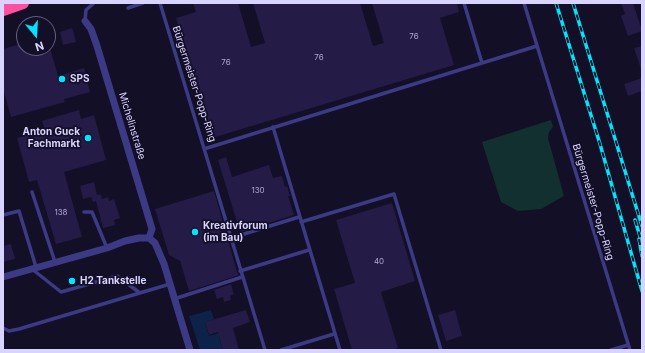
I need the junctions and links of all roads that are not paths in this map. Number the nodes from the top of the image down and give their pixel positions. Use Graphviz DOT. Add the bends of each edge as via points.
graph roads {
  1 [pos="23,3"];
  2 [pos="94,3"];
  3 [pos="143,3"];
  4 [pos="160,3"];
  5 [pos="464,3"];
  6 [pos="524,3"];
  7 [pos="128,8"];
  8 [pos="3,10"];
  9 [pos="86,21"];
  10 [pos="537,46"];
  11 [pos="482,63"];
  12 [pos="273,127"];
  13 [pos="204,149"];
  14 [pos="32,192"];
  15 [pos="84,212"];
  16 [pos="3,215"];
  17 [pos="299,217"];
  18 [pos="301,222"];
  19 [pos="149,238"];
  20 [pos="231,238"];
  21 [pos="107,248"];
  22 [pos="309,250"];
  23 [pos="55,262"];
  24 [pos="34,268"];
  25 [pos="240,271"];
  26 [pos="3,276"];
  27 [pos="242,277"];
  28 [pos="170,284"];
  29 [pos="140,293"];
  30 [pos="174,298"];
  31 [pos="3,328"];
  32 [pos="334,334"];
  33 [pos="628,345"];
  34 [pos="190,350"];
  35 [pos="264,350"];
  36 [pos="281,350"];
  37 [pos="340,350"];
  38 [pos="441,350"];
  39 [pos="611,350"];
  40 [pos="630,350"];
  1 -- 8 [label="highway"];
  2 -- 9 [label="lane" via="86,10"];
  3 -- 7 [label="lane"];
  4 -- 13 [label="lane, Bürgermeister-Popp-Ring"];
  5 -- 11 [label="lane"];
  6 -- 10 [label="lane, Bürgermeister-Popp-Ring"];
  9 -- 19 [label="street, Michelinstraße" via="91,29 152,229"];
  10 -- 11 [label="lane, Bürgermeister-Popp-Ring"];
  10 -- 33 [label="lane, Bürgermeister-Popp-Ring"];
  11 -- 12 [label="lane, Bürgermeister-Popp-Ring"];
  12 -- 13 [label="lane, Bürgermeister-Popp-Ring"];
  12 -- 17 [label="lane"];
  13 -- 20 [label="lane"];
  14 -- 23 [label="lane"];
  15 -- 21 [label="lane" via="92,212"];
  16 -- 24 [label="lane" via="19,212"];
  17 -- 18 [label="lane"];
  17 -- 20 [label="lane"];
  18 -- 22 [label="lane"];
  18 -- 38 [label="lane" via="394,194"];
  19 -- 21 [label="street" via="139,238"];
  19 -- 28 [label="street" via="159,251"];
  20 -- 25 [label="lane"];
  21 -- 23 [label="street"];
  22 -- 25 [label="lane"];
  22 -- 32 [label="lane"];
  23 -- 24 [label="street"];
  24 -- 26 [label="street"];
  24 -- 29 [label="lane" via="61,292 117,276"];
  25 -- 27 [label="lane"];
  27 -- 30 [label="lane"];
  27 -- 35 [label="lane"];
  28 -- 29 [label="lane"];
  28 -- 30 [label="street"];
  29 -- 31 [label="lane" via="18,329 9,331"];
  30 -- 34 [label="street"];
  32 -- 36 [label="lane"];
  32 -- 37 [label="lane"];
  33 -- 39 [label="lane"];
  33 -- 40 [label="lane, Bürgermeister-Popp-Ring"];
}
